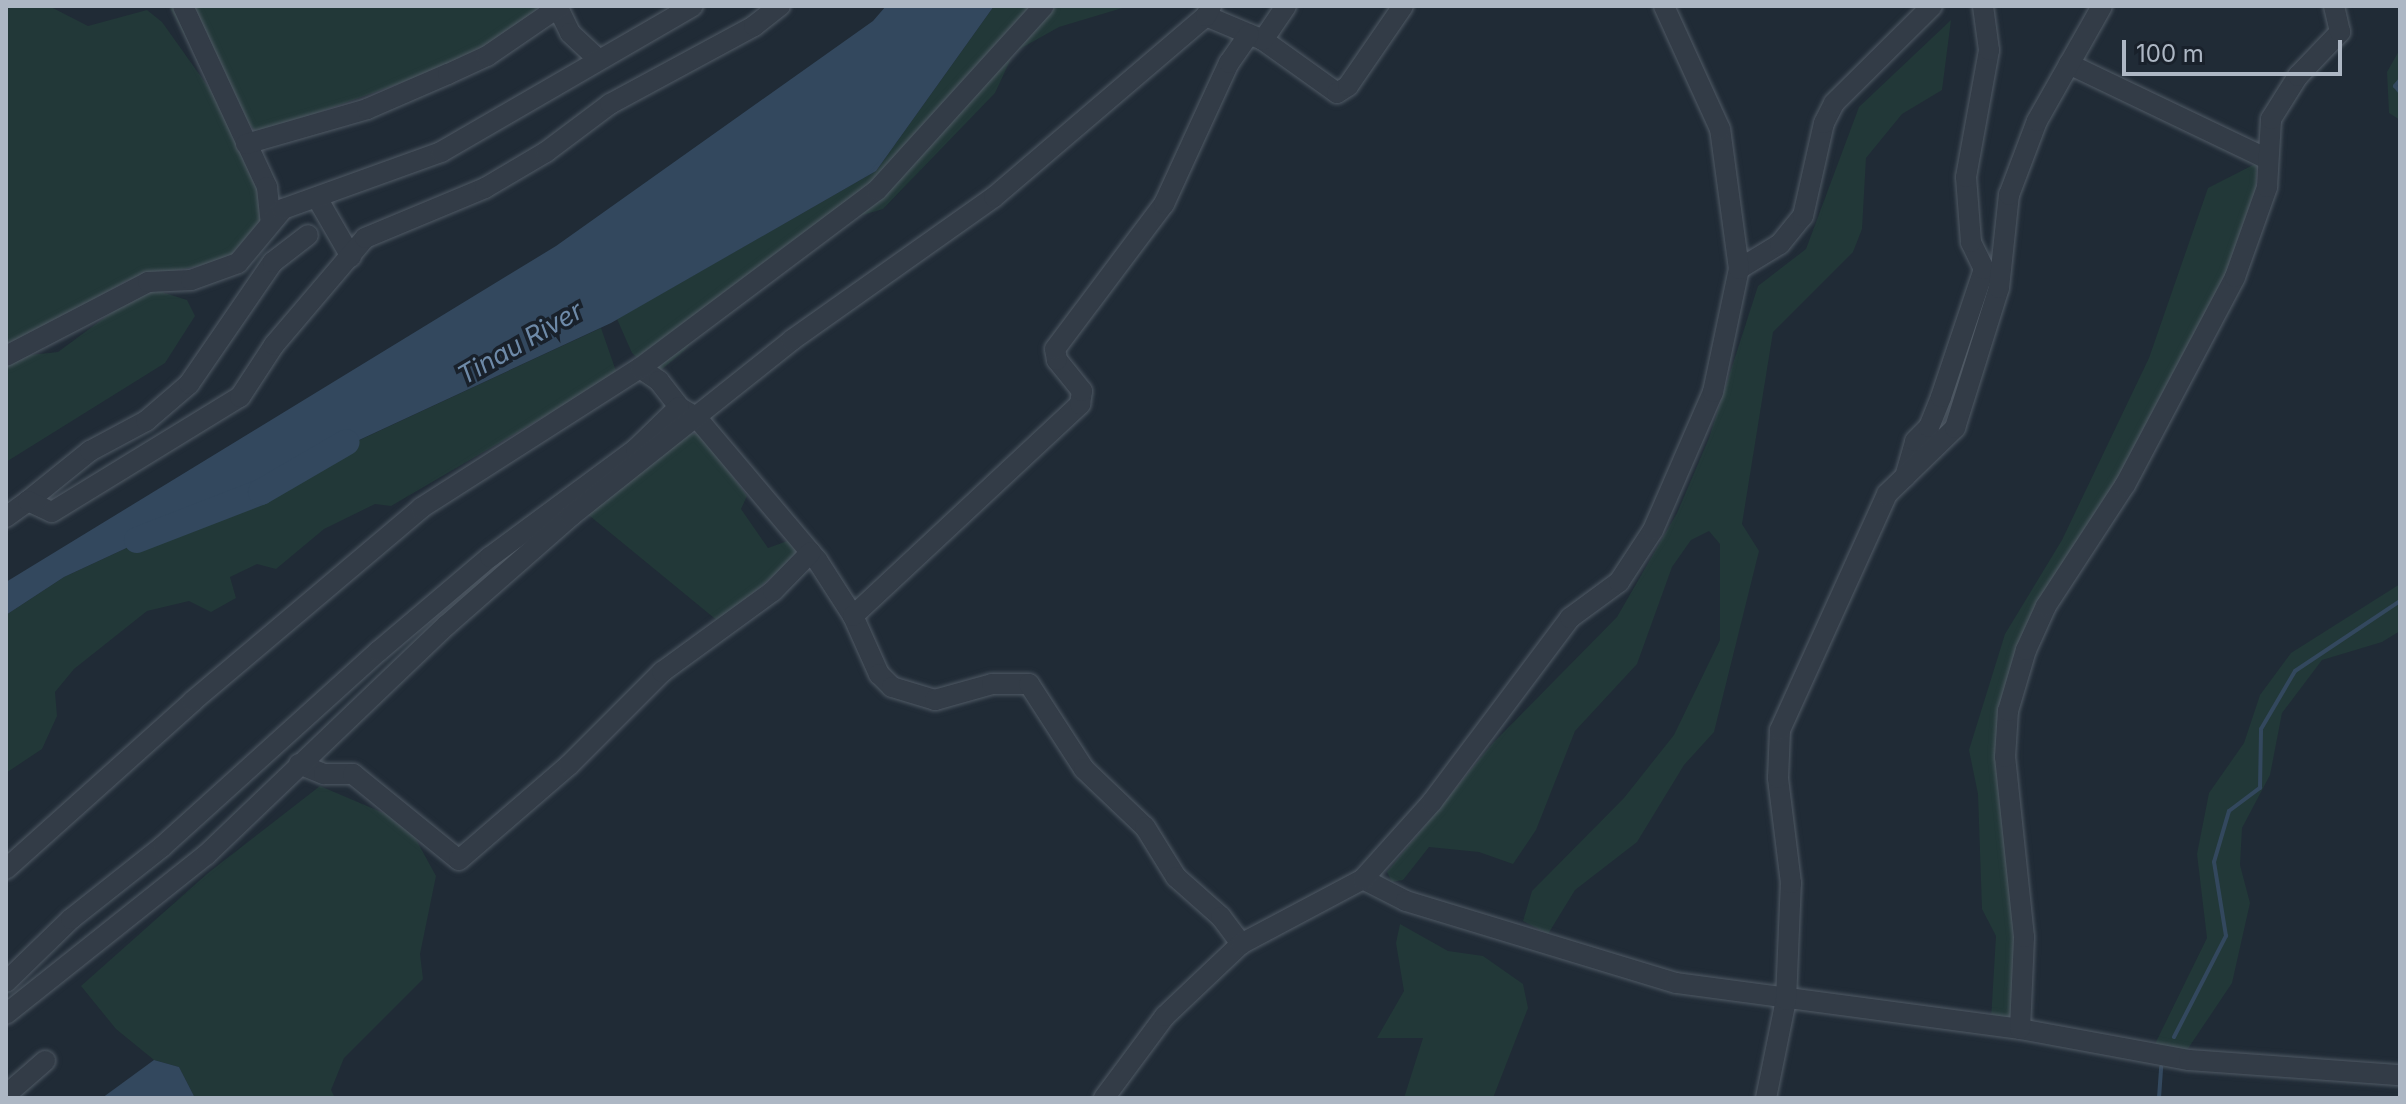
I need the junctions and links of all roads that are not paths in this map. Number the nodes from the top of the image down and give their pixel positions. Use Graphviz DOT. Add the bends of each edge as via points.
graph roads {
  1 [pos="183,6"];
  2 [pos="558,6"];
  3 [pos="693,6"];
  4 [pos="780,6"];
  5 [pos="1044,6"];
  6 [pos="1286,6"];
  7 [pos="1403,6"];
  8 [pos="1664,6"];
  9 [pos="1932,6"];
  10 [pos="1983,6"];
  11 [pos="2102,6"];
  12 [pos="2334,6"];
  13 [pos="1208,11"];
  14 [pos="1256,37"];
  15 [pos="597,58"];
  16 [pos="2069,64"];
  17 [pos="246,144"];
  18 [pos="2267,159"];
  19 [pos="317,198"];
  20 [pos="271,223"];
  21 [pos="308,235"];
  22 [pos="351,257"];
  23 [pos="1739,269"];
  24 [pos="6,356"];
  25 [pos="640,368"];
  26 [pos="679,407"];
  27 [pos="697,418"];
  28 [pos="1905,477"];
  29 [pos="28,501"];
  30 [pos="6,517"];
  31 [pos="811,552"];
  32 [pos="853,616"];
  33 [pos="299,764"];
  34 [pos="6,869"];
  35 [pos="1363,879"];
  36 [pos="1241,944"];
  37 [pos="6,982"];
  38 [pos="1786,1000"];
  39 [pos="6,1014"];
  40 [pos="2020,1029"];
  41 [pos="45,1061"];
  42 [pos="2400,1075"];
  43 [pos="6,1095"];
  44 [pos="1104,1098"];
  45 [pos="1766,1098"];
  1 -- 17 [label="street"];
  2 -- 15 [label="street" via="570,33"];
  2 -- 17 [label="street" via="487,56 448,74 367,109"];
  3 -- 15 [label="street"];
  4 -- 22 [label="street" via="754,26 610,104 546,152 485,188 365,238"];
  5 -- 25 [label="street" via="877,190"];
  6 -- 14 [label="street"];
  7 -- 14 [label="street" via="1348,86 1337,93"];
  8 -- 23 [label="street" via="1720,129"];
  9 -- 23 [label="street" via="1834,103 1824,123 1803,216 1780,244"];
  10 -- 28 [label="street" via="1989,30 1987,62 1966,177 1971,242 1984,269 1941,397 1929,427 1915,441"];
  11 -- 16 [label="street"];
  12 -- 18 [label="street" via="2340,32 2298,76 2271,119"];
  13 -- 14 [label="street"];
  13 -- 27 [label="street" via="994,197 792,340"];
  14 -- 32 [label="street" via="1229,63 1164,204 1055,349 1057,360 1082,391 1080,404"];
  15 -- 19 [label="street" via="441,152"];
  16 -- 18 [label="street"];
  16 -- 28 [label="street" via="2037,121 2009,195 1999,288 1955,428"];
  17 -- 20 [label="street" via="267,187"];
  18 -- 40 [label="street" via="2261,210 2235,277 2125,485 2046,606 2008,711 2006,799 2024,937"];
  19 -- 20 [label="street" via="283,209"];
  19 -- 22 [label="street"];
  20 -- 24 [label="street" via="238,263 191,280 148,282"];
  21 -- 29 [label="street" via="273,262 189,384 146,421 90,451"];
  22 -- 29 [label="street" via="274,345 240,397 52,512"];
  23 -- 35 [label="street" via="1713,392 1653,530 1619,582 1570,618 1432,802"];
  25 -- 26 [label="street" via="659,381"];
  25 -- 34 [label="street" via="421,508 193,701"];
  26 -- 27 [label="street"];
  26 -- 37 [label="street" via="636,449 490,557 379,651"];
  27 -- 31 [label="street"];
  27 -- 33 [label="street" via="571,516"];
  28 -- 38 [label="street" via="1887,494 1780,730 1778,778 1791,883"];
  29 -- 30 [label="street"];
  31 -- 32 [label="street"];
  31 -- 33 [label="street" via="773,591 662,672 569,765 459,860 353,774 324,774"];
  32 -- 36 [label="street" via="879,674 903,693 935,700 1010,682 1036,690 1084,769 1145,827 1176,877 1221,917"];
  33 -- 39 [label="street" via="206,855"];
  35 -- 36 [label="street"];
  35 -- 38 [label="street" via="1406,901 1676,983"];
  36 -- 44 [label="street" via="1165,1016"];
  38 -- 40 [label="street"];
  38 -- 45 [label="street"];
  40 -- 42 [label="street" via="2189,1060"];
  41 -- 43 [label="street"];
}
